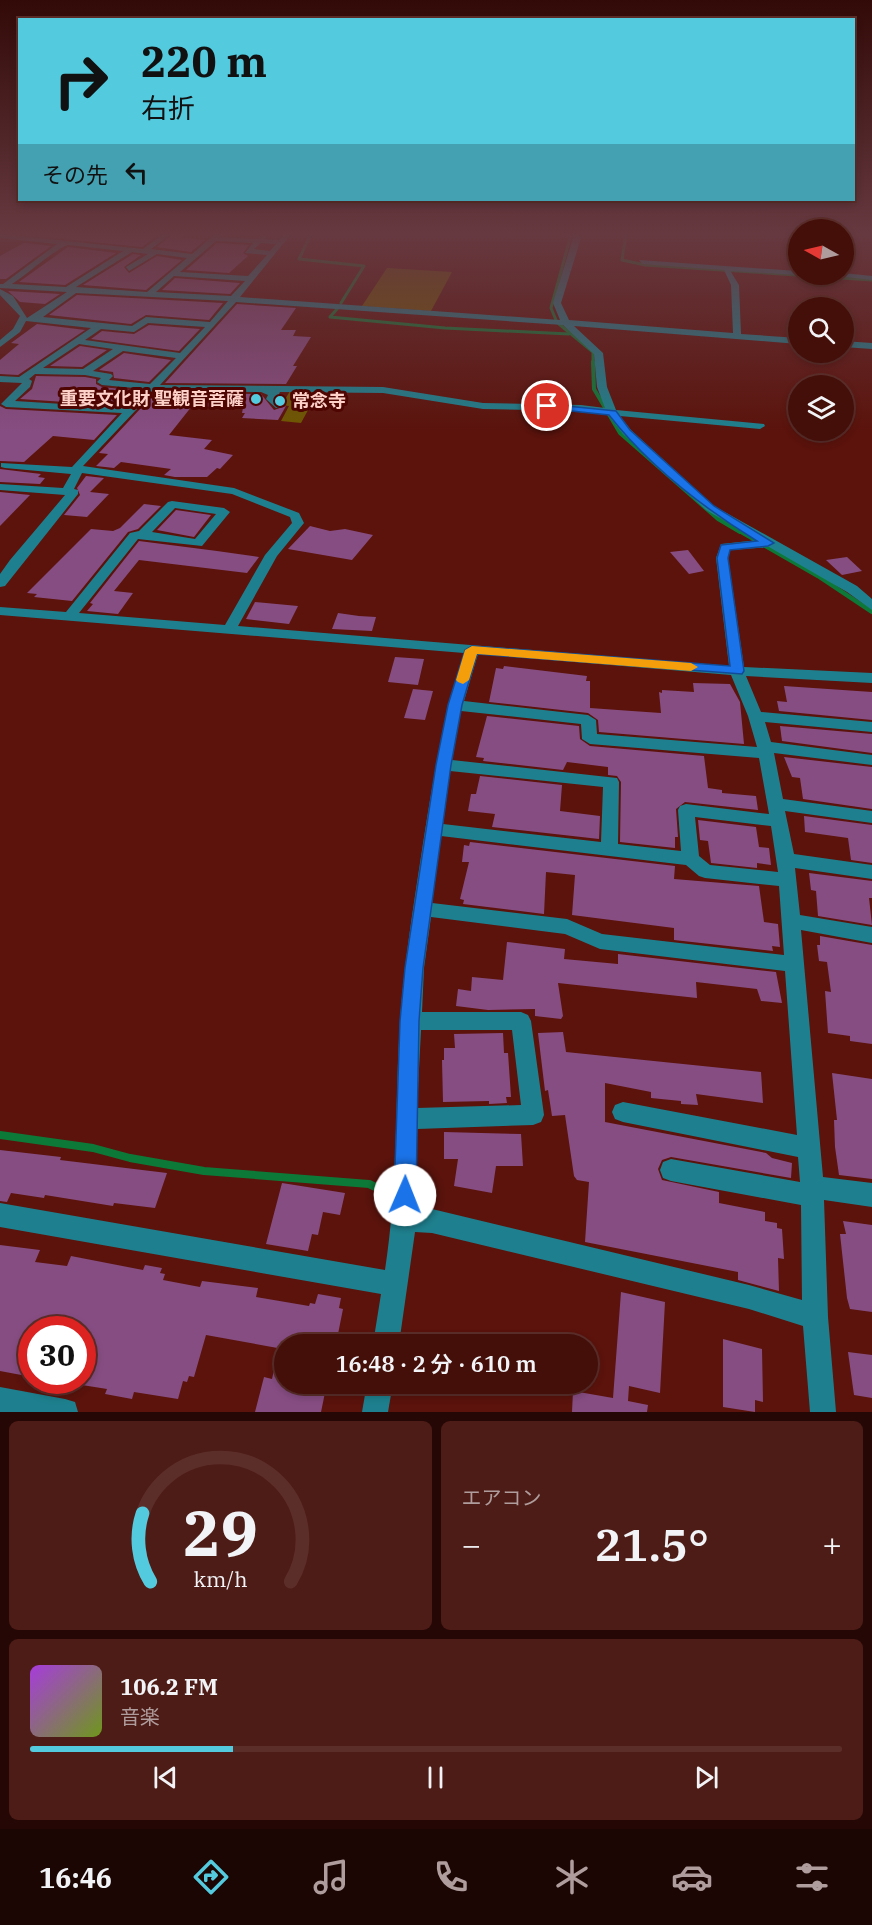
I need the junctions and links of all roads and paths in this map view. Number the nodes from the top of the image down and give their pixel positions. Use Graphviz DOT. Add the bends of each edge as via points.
graph roads {
  1 [pos="9,300"];
  2 [pos="59,300"];
  3 [pos="220,300"];
  4 [pos="558,300"];
  5 [pos="736,300"];
  6 [pos="233,301"];
  7 [pos="34,319"];
  8 [pos="22,321"];
  9 [pos="565,322"];
  10 [pos="212,325"];
  11 [pos="99,326"];
  12 [pos="737,336"];
  13 [pos="2,340"];
  14 [pos="788,340"];
  15 [pos="77,341"];
  16 [pos="854,345"];
  17 [pos="872,346"];
  18 [pos="122,348"];
  19 [pos="183,356"];
  20 [pos="33,371"];
  21 [pos="84,372"];
  22 [pos="0,379"];
  23 [pos="21,380"];
  24 [pos="153,387"];
  25 [pos="251,389"];
  26 [pos="270,403"];
  27 [pos="132,411"];
  28 [pos="612,413"];
  29 [pos="760,426"];
  30 [pos="5,465"];
  31 [pos="75,471"];
  32 [pos="0,487"];
  33 [pos="66,491"];
  34 [pos="143,534"];
  35 [pos="768,543"];
  36 [pos="0,583"];
  37 [pos="872,606"];
  38 [pos="0,611"];
  39 [pos="69,617"];
  40 [pos="229,631"];
  41 [pos="472,650"];
  42 [pos="737,671"];
  43 [pos="872,678"];
  44 [pos="455,705"];
  45 [pos="756,716"];
  46 [pos="872,727"];
  47 [pos="765,749"];
  48 [pos="872,760"];
  49 [pos="443,765"];
  50 [pos="777,812"];
  51 [pos="872,817"];
  52 [pos="434,829"];
  53 [pos="609,849"];
  54 [pos="691,859"];
  55 [pos="786,860"];
  56 [pos="872,872"];
  57 [pos="788,880"];
  58 [pos="422,909"];
  59 [pos="791,921"];
  60 [pos="872,934"];
  61 [pos="795,964"];
  62 [pos="410,1021"];
  63 [pos="624,1112"];
  64 [pos="406,1119"];
  65 [pos="809,1148"];
  66 [pos="671,1170"];
  67 [pos="812,1192"];
  68 [pos="872,1195"];
  69 [pos="0,1215"];
  70 [pos="405,1220"];
  71 [pos="395,1284"];
  72 [pos="815,1317"];
  73 [pos="388,1334"];
  74 [pos="378,1394"];
  75 [pos="0,1400"];
  76 [pos="65,1412"];
  77 [pos="375,1412"];
  78 [pos="823,1412"];
  1 -- 8 [label="street" via="24,316"];
  2 -- 7 [label="street"];
  3 -- 6 [label="street"];
  4 -- 9 [label="street"];
  5 -- 12 [label="street"];
  6 -- 9 [label="street"];
  6 -- 10 [label="street"];
  7 -- 8 [label="street"];
  7 -- 11 [label="street"];
  8 -- 13 [label="street"];
  9 -- 12 [label="street"];
  9 -- 28 [label="street" via="598,353"];
  10 -- 11 [label="street" via="146,320 134,329"];
  10 -- 19 [label="street"];
  11 -- 15 [label="street"];
  12 -- 14 [label="street"];
  15 -- 18 [label="street"];
  15 -- 20 [label="street"];
  16 -- 17 [label="street"];
  18 -- 19 [label="street"];
  18 -- 21 [label="street"];
  19 -- 24 [label="street"];
  20 -- 21 [label="street"];
  20 -- 23 [label="street"];
  21 -- 24 [label="street" via="108,376 102,382"];
  22 -- 23 [label="street"];
  23 -- 27 [label="street" via="27,381 27,385 6,404"];
  24 -- 25 [label="street"];
  24 -- 27 [label="street"];
  25 -- 26 [label="street" via="275,392"];
  25 -- 28 [label="street" via="383,390 483,406 570,407"];
  27 -- 31 [label="street"];
  28 -- 29 [label="street"];
  28 -- 35 [label="street" via="711,508"];
  30 -- 31 [label="street"];
  31 -- 33 [label="street" via="75,479"];
  31 -- 40 [label="street" via="234,491 298,517 298,523 258,575"];
  32 -- 33 [label="street"];
  33 -- 36 [label="street" via="74,492"];
  34 -- 34 [label="street" via="198,543 224,512 172,504"];
  34 -- 39 [label="street" via="135,536"];
  35 -- 37 [label="street" via="852,589"];
  35 -- 42 [label="street" via="725,547 722,558"];
  38 -- 39 [label="street"];
  39 -- 40 [label="street"];
  40 -- 41 [label="street"];
  41 -- 42 [label="street"];
  41 -- 44 [label="street"];
  42 -- 43 [label="street"];
  42 -- 45 [label="street"];
  44 -- 47 [label="street" via="588,720 590,739"];
  44 -- 49 [label="street"];
  45 -- 46 [label="street"];
  45 -- 47 [label="street"];
  47 -- 48 [label="street"];
  47 -- 50 [label="street"];
  49 -- 52 [label="street"];
  49 -- 53 [label="street" via="611,782"];
  50 -- 51 [label="street"];
  50 -- 54 [label="street" via="686,810"];
  50 -- 55 [label="street"];
  52 -- 53 [label="street"];
  52 -- 58 [label="street"];
  53 -- 54 [label="street"];
  54 -- 57 [label="street" via="705,871"];
  55 -- 56 [label="street"];
  55 -- 57 [label="street"];
  57 -- 59 [label="street"];
  58 -- 61 [label="street" via="567,927 600,941"];
  58 -- 62 [label="street"];
  59 -- 60 [label="street"];
  59 -- 61 [label="street"];
  61 -- 65 [label="street"];
  62 -- 64 [label="street"];
  62 -- 64 [label="street" via="522,1021 532,1115"];
  63 -- 65 [label="street"];
  64 -- 70 [label="street"];
  65 -- 67 [label="street"];
  66 -- 67 [label="street"];
  67 -- 68 [label="street"];
  67 -- 72 [label="street"];
  69 -- 71 [label="street"];
  70 -- 71 [label="street"];
  70 -- 72 [label="street" via="432,1221 749,1297"];
  71 -- 73 [label="street"];
  72 -- 78 [label="street"];
  74 -- 77 [label="street"];
  75 -- 76 [label="street"];
}
